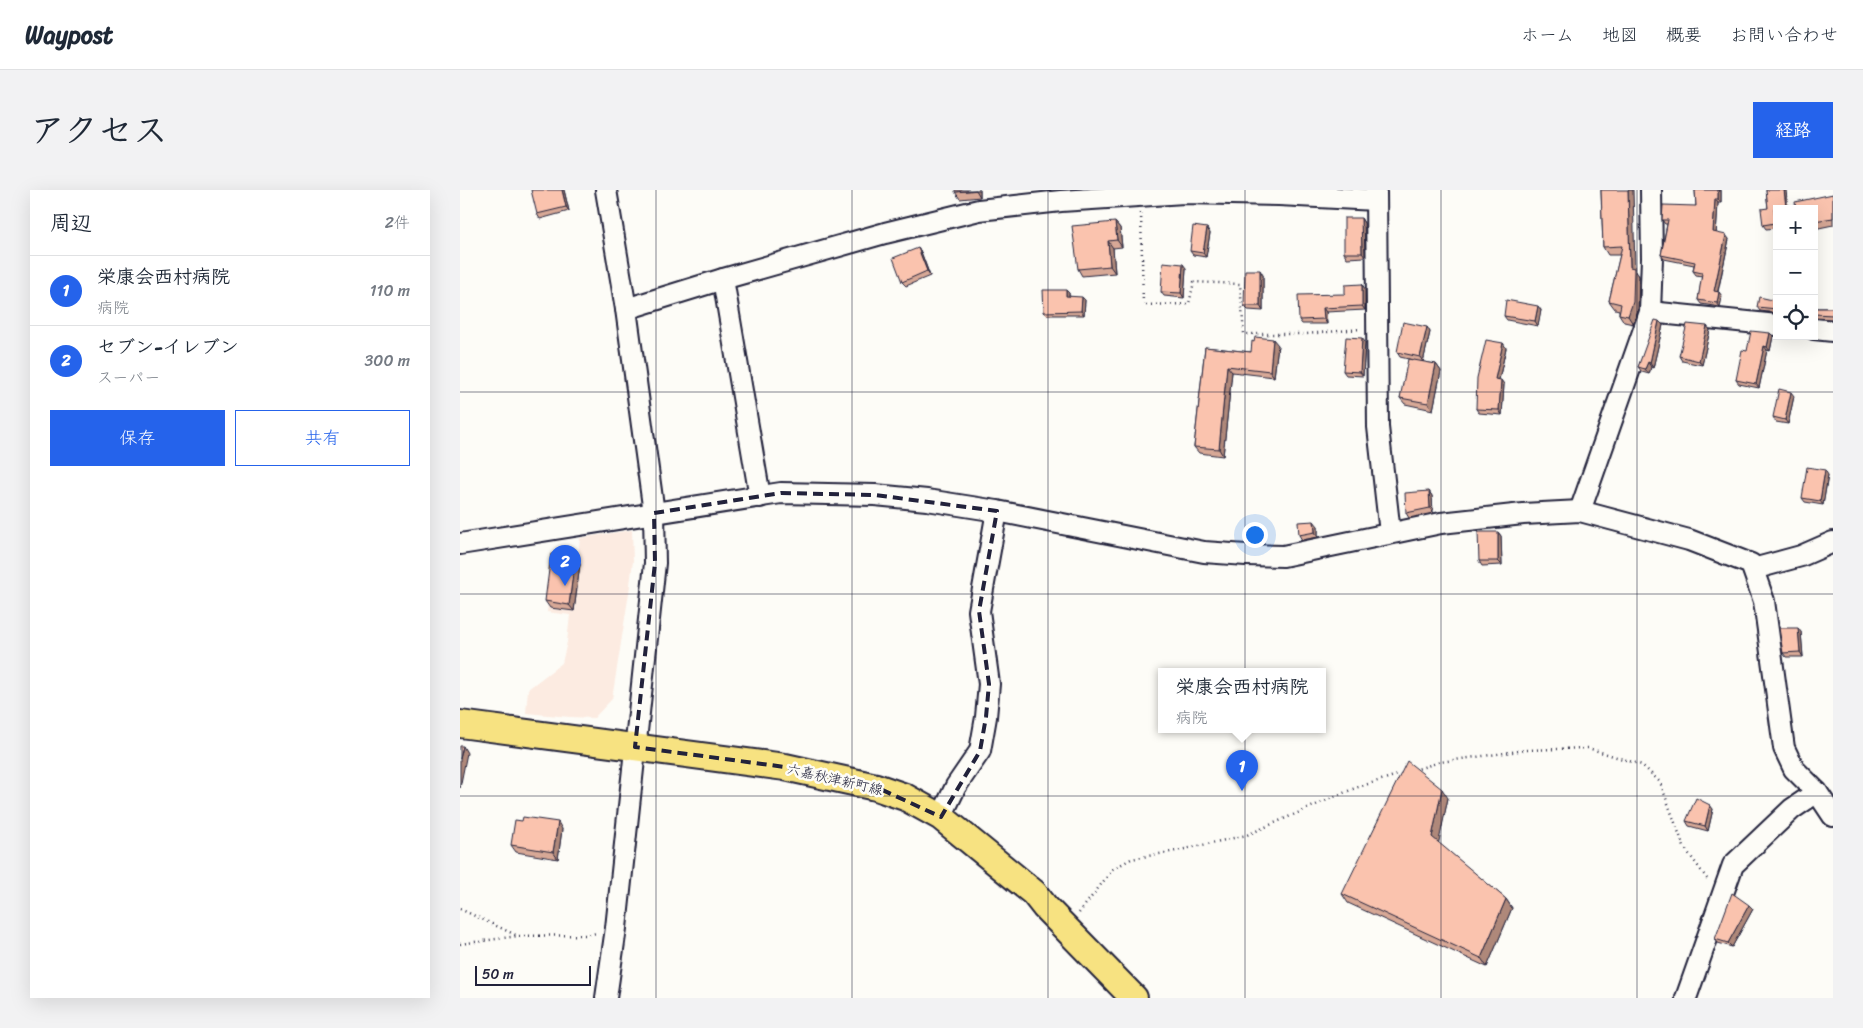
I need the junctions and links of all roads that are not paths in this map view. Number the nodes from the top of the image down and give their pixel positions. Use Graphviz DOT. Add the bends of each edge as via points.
graph roads {
  1 [pos="606,190"];
  2 [pos="1651,190"];
  3 [pos="1376,195"];
  4 [pos="723,279"];
  5 [pos="626,309"];
  6 [pos="1650,312"];
  7 [pos="1773,325"];
  8 [pos="1818,329"];
  9 [pos="1833,331"];
  10 [pos="760,497"];
  11 [pos="997,511"];
  12 [pos="1580,511"];
  13 [pos="654,513"];
  14 [pos="1390,533"];
  15 [pos="1833,542"];
  16 [pos="460,544"];
  17 [pos="1753,569"];
  18 [pos="460,724"];
  19 [pos="635,747"];
  20 [pos="1817,792"];
  21 [pos="1833,816"];
  22 [pos="942,817"];
  23 [pos="606,998"];
  24 [pos="1134,998"];
  25 [pos="1686,998"];
  1 -- 5 [label="street"];
  2 -- 6 [label="street"];
  3 -- 4 [label="street" via="1184,193 978,210"];
  3 -- 14 [label="street" via="1378,427"];
  4 -- 5 [label="street"];
  4 -- 10 [label="street"];
  5 -- 13 [label="street"];
  6 -- 7 [label="street"];
  6 -- 12 [label="street"];
  8 -- 9 [label="street"];
  10 -- 11 [label="street" via="780,493 875,495"];
  10 -- 13 [label="street"];
  11 -- 14 [label="street" via="1204,552 1246,555 1283,556"];
  11 -- 22 [label="street" via="979,611 989,684 980,751 956,786"];
  12 -- 14 [label="street" via="1441,523"];
  12 -- 17 [label="street" via="1688,540 1751,564"];
  13 -- 16 [label="street"];
  13 -- 19 [label="street" via="655,563"];
  15 -- 17 [label="street" via="1801,556"];
  17 -- 20 [label="street" via="1764,600 1784,748 1794,769"];
  18 -- 19 [label="main road, 六嘉秋津新町線"];
  19 -- 22 [label="main road, 六嘉秋津新町線" via="785,767 876,787 905,797"];
  19 -- 23 [label="street"];
  20 -- 21 [label="street"];
  20 -- 25 [label="street" via="1792,809 1733,865"];
  22 -- 24 [label="main road, 六嘉秋津新町線" via="1034,892"];
}
